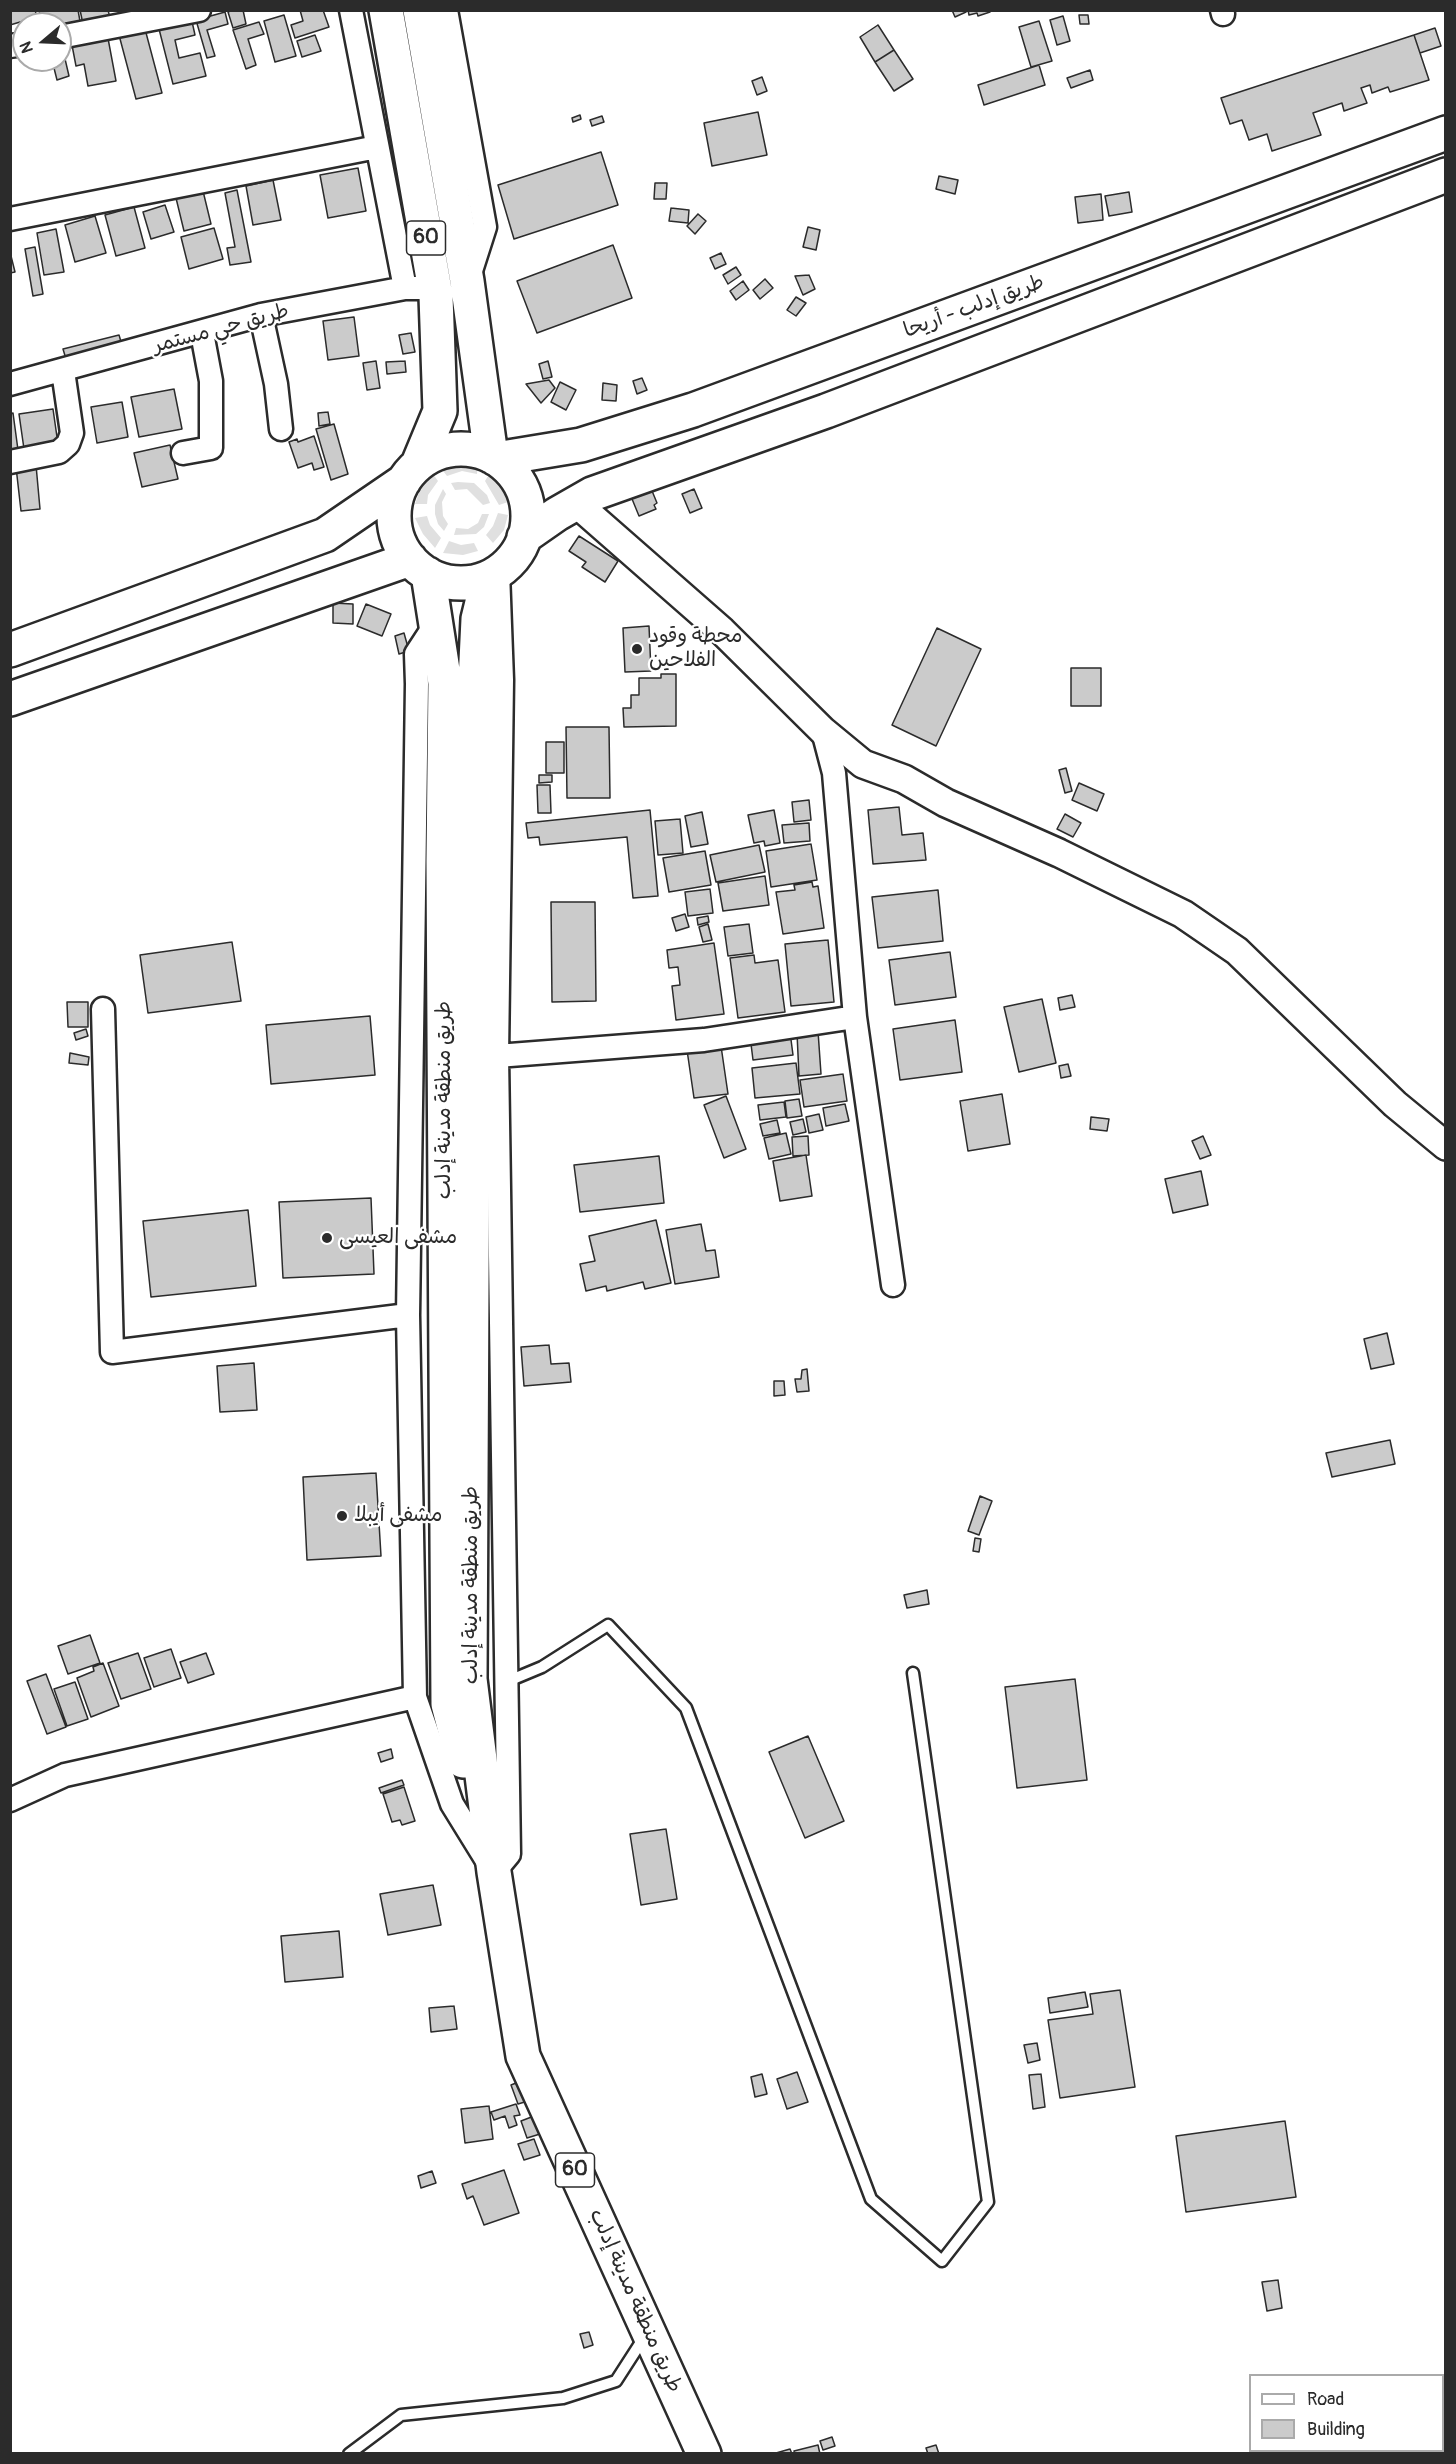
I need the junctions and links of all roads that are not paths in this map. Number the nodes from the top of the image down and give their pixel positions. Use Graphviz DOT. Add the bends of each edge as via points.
graph roads {
  1 [pos="199,10"];
  2 [pos="351,10"];
  3 [pos="386,10"];
  4 [pos="420,10"];
  5 [pos="446,10"];
  6 [pos="72,35"];
  7 [pos="1446,133"];
  8 [pos="377,147"];
  9 [pos="1446,175"];
  10 [pos="10,219"];
  11 [pos="467,282"];
  12 [pos="420,288"];
  13 [pos="261,315"];
  14 [pos="202,333"];
  15 [pos="63,371"];
  16 [pos="10,384"];
  17 [pos="281,429"];
  18 [pos="183,453"];
  19 [pos="493,458"];
  20 [pos="10,462"];
  21 [pos="411,473"];
  22 [pos="576,503"];
  23 [pos="524,537"];
  24 [pos="419,567"];
  25 [pos="493,575"];
  26 [pos="435,625"];
  27 [pos="10,650"];
  28 [pos="10,699"];
  29 [pos="823,731"];
  30 [pos="103,1009"];
  31 [pos="855,1017"];
  32 [pos="497,1056"];
  33 [pos="1446,1146"];
  34 [pos="893,1285"];
  35 [pos="408,1315"];
  36 [pos="913,1673"];
  37 [pos="506,1682"];
  38 [pos="415,1697"];
  39 [pos="10,1800"];
  40 [pos="494,1872"];
  41 [pos="648,2330"];
  42 [pos="349,2454"];
  43 [pos="704,2454"];
  1 -- 6 [label="street"];
  2 -- 8 [label="street"];
  3 -- 12 [label="main road, 60"];
  4 -- 11 [label="main road, 60"];
  5 -- 11 [label="street" via="485,227"];
  7 -- 19 [label="main road, طريق إدلب - أريحا" via="693,410 581,445"];
  8 -- 10 [label="street"];
  8 -- 12 [label="street"];
  9 -- 22 [label="main road, طريق إدلب - أريحا"];
  11 -- 19 [label="main road, 60"];
  12 -- 13 [label="street, طريق حي مستمر"];
  12 -- 21 [label="main road, 60" via="440,411"];
  13 -- 14 [label="street, طريق حي مستمر"];
  13 -- 17 [label="street"];
  14 -- 15 [label="street, طريق حي مستمر"];
  14 -- 18 [label="street" via="211,381 211,448"];
  15 -- 16 [label="street, طريق حي مستمر"];
  15 -- 20 [label="street" via="72,433 68,444 59,452"];
  19 -- 21 [label="main road" via="479,452 440,452"];
  19 -- 23 [label="main road" via="515,476 521,488 527,512"];
  21 -- 24 [label="main road" via="395,504 394,521 398,539"];
  21 -- 27 [label="main road" via="325,535"];
  22 -- 23 [label="main road, طريق إدلب - أريحا"];
  22 -- 29 [label="street" via="722,631"];
  23 -- 25 [label="main road" via="514,557"];
  24 -- 25 [label="main road" via="451,583"];
  24 -- 26 [label="main road, طريق منطقة مدينة إدلب"];
  24 -- 28 [label="main road"];
  25 -- 32 [label="street" via="502,680"];
  25 -- 40 [label="main road, طريق منطقة مدينة إدلب" via="478,620 475,682 470,1679"];
  26 -- 35 [label="street" via="416,654"];
  26 -- 40 [label="main road, طريق منطقة مدينة إدلب" via="445,683 448,1704"];
  29 -- 31 [label="street" via="834,773"];
  29 -- 33 [label="street" via="863,764 904,779 946,803 1183,914 1237,951 1395,1104"];
  30 -- 35 [label="street" via="112,1352"];
  31 -- 32 [label="street" via="704,1040"];
  31 -- 34 [label="street"];
  32 -- 37 [label="street"];
  35 -- 38 [label="street"];
  36 -- 37 [label="lane" via="988,2202 942,2261 871,2199 686,1708 608,1625 542,1667"];
  37 -- 40 [label="street" via="509,1854"];
  38 -- 39 [label="street" via="65,1775"];
  38 -- 40 [label="street" via="452,1804"];
  40 -- 41 [label="main road, طريق منطقة مدينة إدلب / 60" via="523,2056"];
  41 -- 42 [label="lane" via="616,2381 563,2398 401,2415"];
  41 -- 43 [label="main road, طريق منطقة مدينة إدلب / 60"];
}
